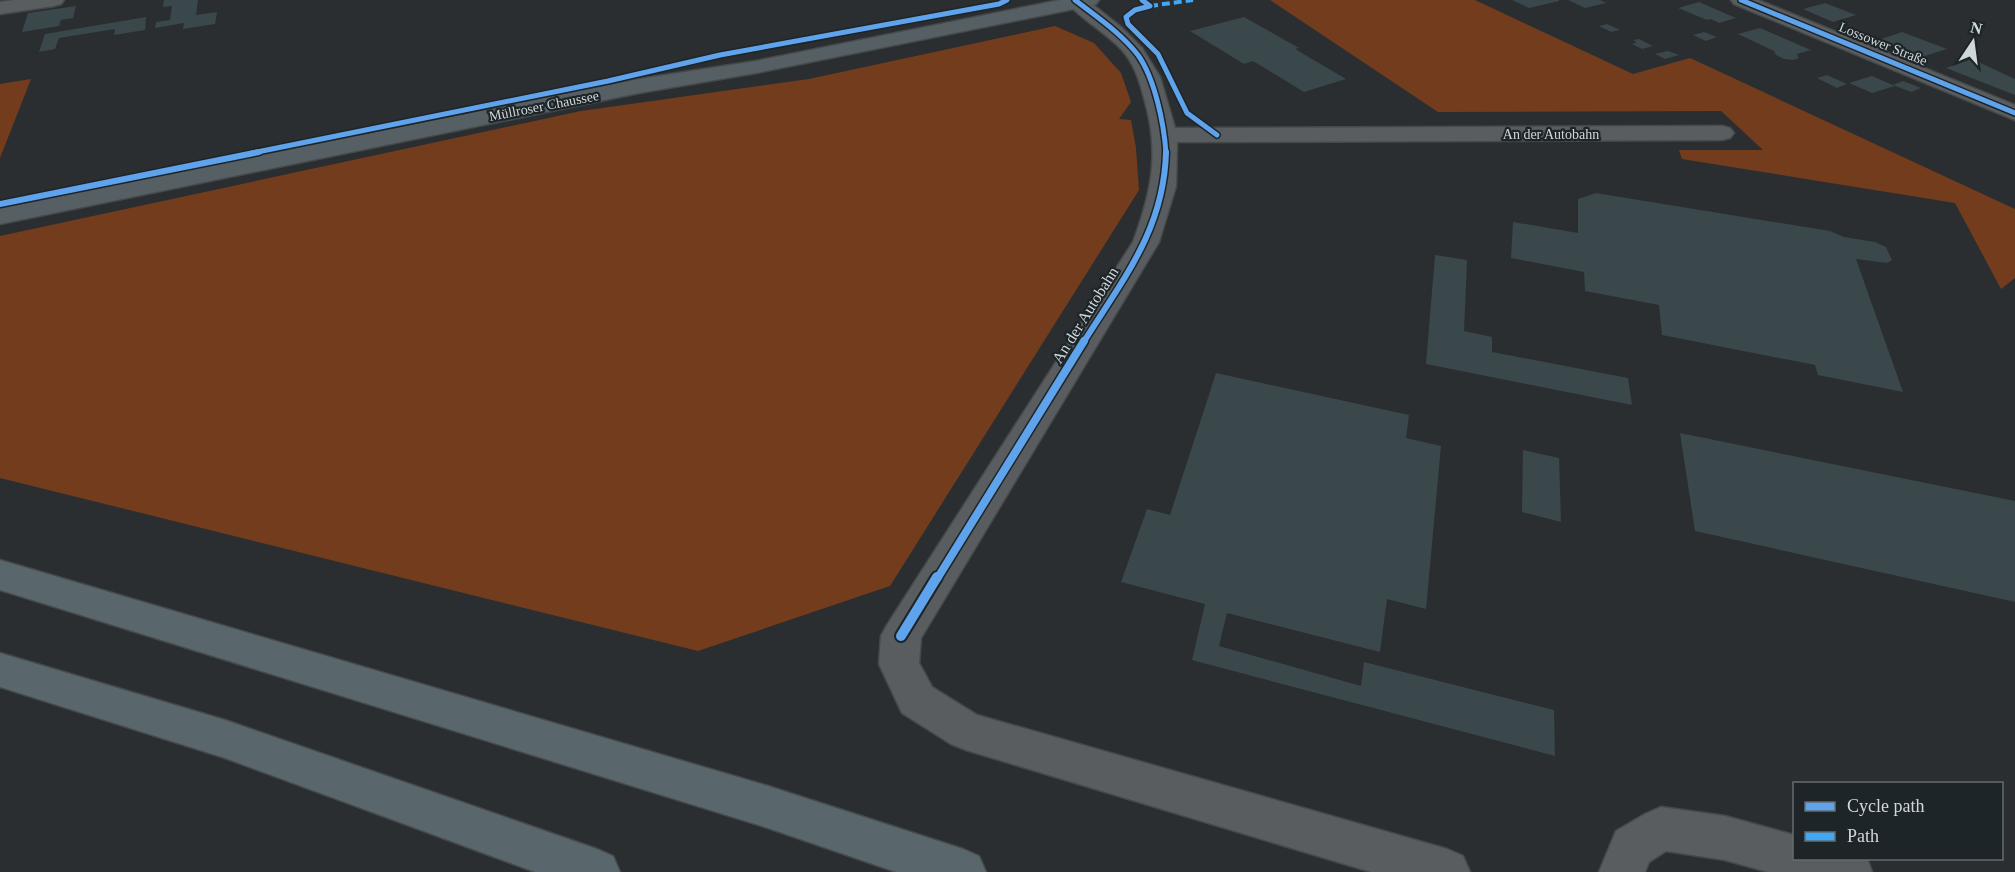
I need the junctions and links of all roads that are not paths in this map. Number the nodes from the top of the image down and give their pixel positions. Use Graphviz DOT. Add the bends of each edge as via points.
graph roads {
  1 [pos="54,0"];
  2 [pos="1741,0"];
  3 [pos="1081,1"];
  4 [pos="0,8"];
  5 [pos="2015,113"];
  6 [pos="1722,133"];
  7 [pos="1165,135"];
  8 [pos="0,216"];
  9 [pos="0,574"];
  10 [pos="0,670"];
  11 [pos="1793,857"];
  12 [pos="1807,860"];
  13 [pos="597,872"];
  14 [pos="963,872"];
  15 [pos="1448,872"];
  16 [pos="1622,872"];
  17 [pos="1850,872"];
  1 -- 4 [label="street"];
  2 -- 5 [label="street, Lossower Straße"];
  3 -- 7 [label="street, An der Autobahn" via="1137,53 1148,73"];
  3 -- 8 [label="main road, Müllroser Chaussee"];
  6 -- 7 [label="street, An der Autobahn"];
  7 -- 15 [label="street, An der Autobahn" via="1166,177 1161,204 1146,242 901,636 899,664 918,700 966,730"];
  9 -- 14 [label="highway" via="756,803"];
  10 -- 13 [label="highway" via="225,739"];
  11 -- 16 [label="street" via="1725,838 1661,829 1632,847"];
  12 -- 17 [label="street"];
}
